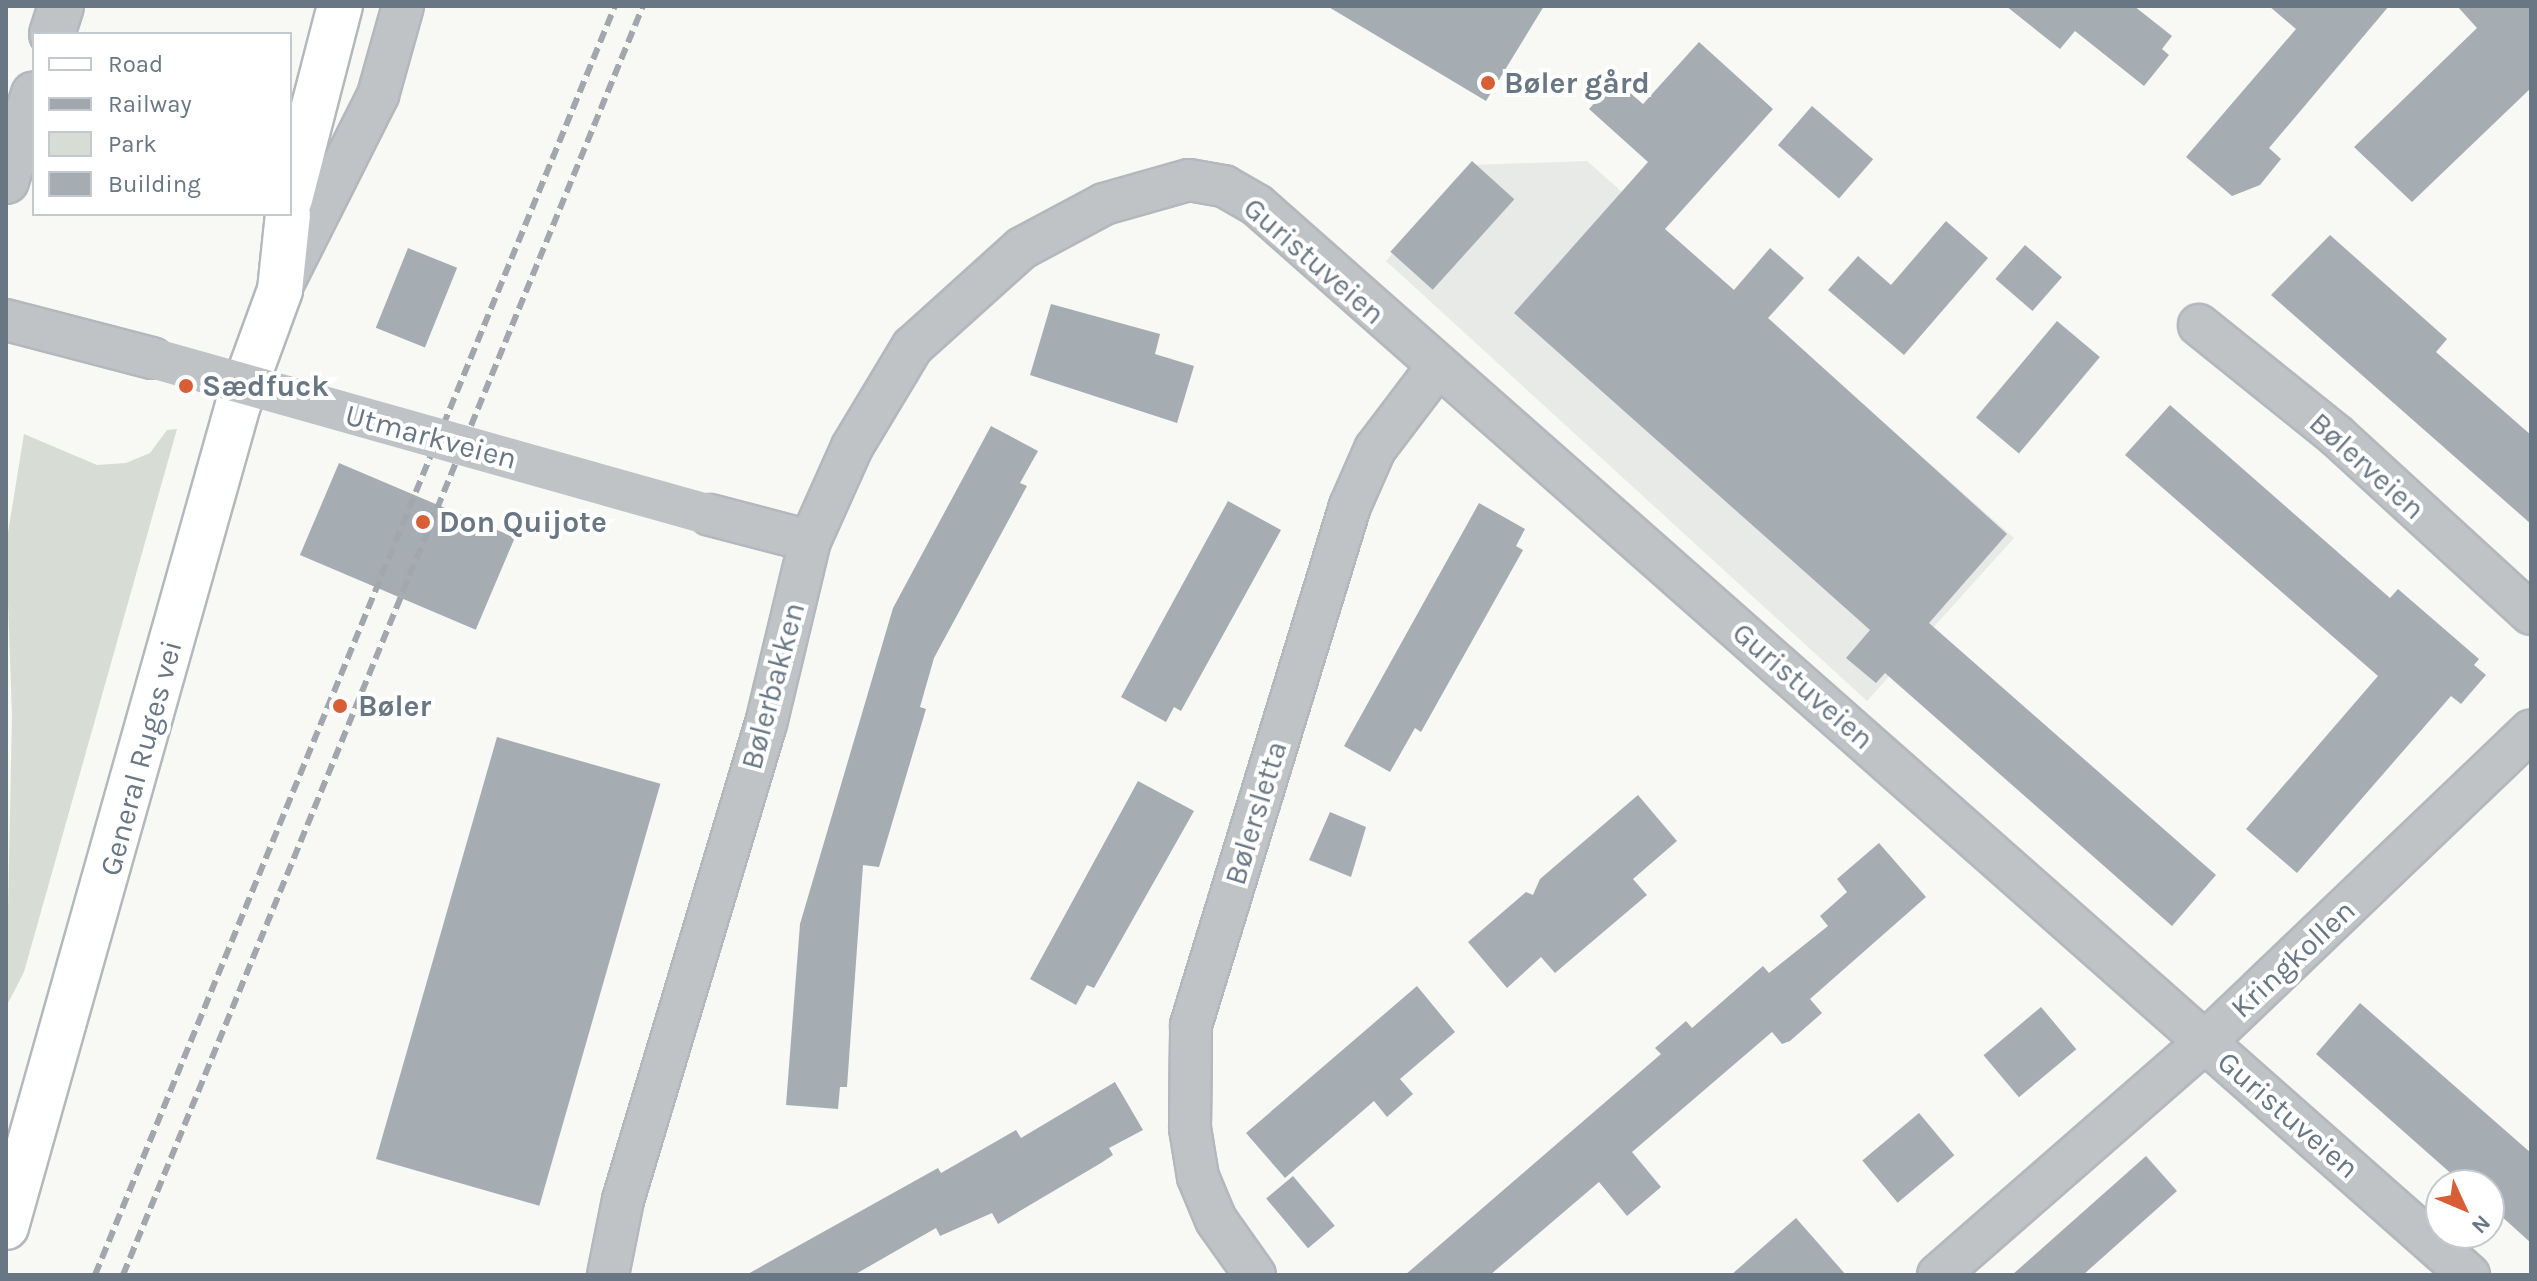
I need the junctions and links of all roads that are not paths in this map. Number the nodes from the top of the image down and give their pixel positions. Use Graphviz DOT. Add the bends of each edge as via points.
graph roads {
  1 [pos="61,6"];
  2 [pos="340,6"];
  3 [pos="403,6"];
  4 [pos="53,32"];
  5 [pos="32,100"];
  6 [pos="6,181"];
  7 [pos="292,191"];
  8 [pos="1104,204"];
  9 [pos="288,216"];
  10 [pos="280,290"];
  11 [pos="6,320"];
  12 [pos="2199,325"];
  13 [pos="1438,366"];
  14 [pos="810,541"];
  15 [pos="2531,614"];
  16 [pos="2531,730"];
  17 [pos="2205,1042"];
  18 [pos="6,1227"];
  19 [pos="608,1275"];
  20 [pos="1255,1275"];
  21 [pos="1938,1275"];
  22 [pos="2469,1275"];
  1 -- 4 [label="street"];
  2 -- 7 [label="main road"];
  3 -- 10 [label="street, General Ruges vei" via="378,95"];
  5 -- 6 [label="street"];
  8 -- 13 [label="street, Guristuveien" via="1189,180 1224,186 1257,205"];
  8 -- 14 [label="street, Bølerbakken" via="1022,248 912,347 852,447"];
  9 -- 10 [label="main road, General Ruges vei"];
  10 -- 18 [label="main road, General Ruges vei" via="238,405"];
  11 -- 14 [label="street, Utmarkveien, bridge"];
  12 -- 15 [label="street, Bølerveien" via="2337,436"];
  13 -- 17 [label="street, Guristuveien"];
  13 -- 20 [label="street, Bølersletta" via="1375,449 1350,506 1191,1025 1189,1112 1198,1177 1216,1220"];
  14 -- 19 [label="street, Bølerbakken" via="766,724 623,1200"];
  16 -- 17 [label="street, Kringkollen"];
  17 -- 21 [label="street, Kringkollen"];
  17 -- 22 [label="street, Guristuveien"];
}
